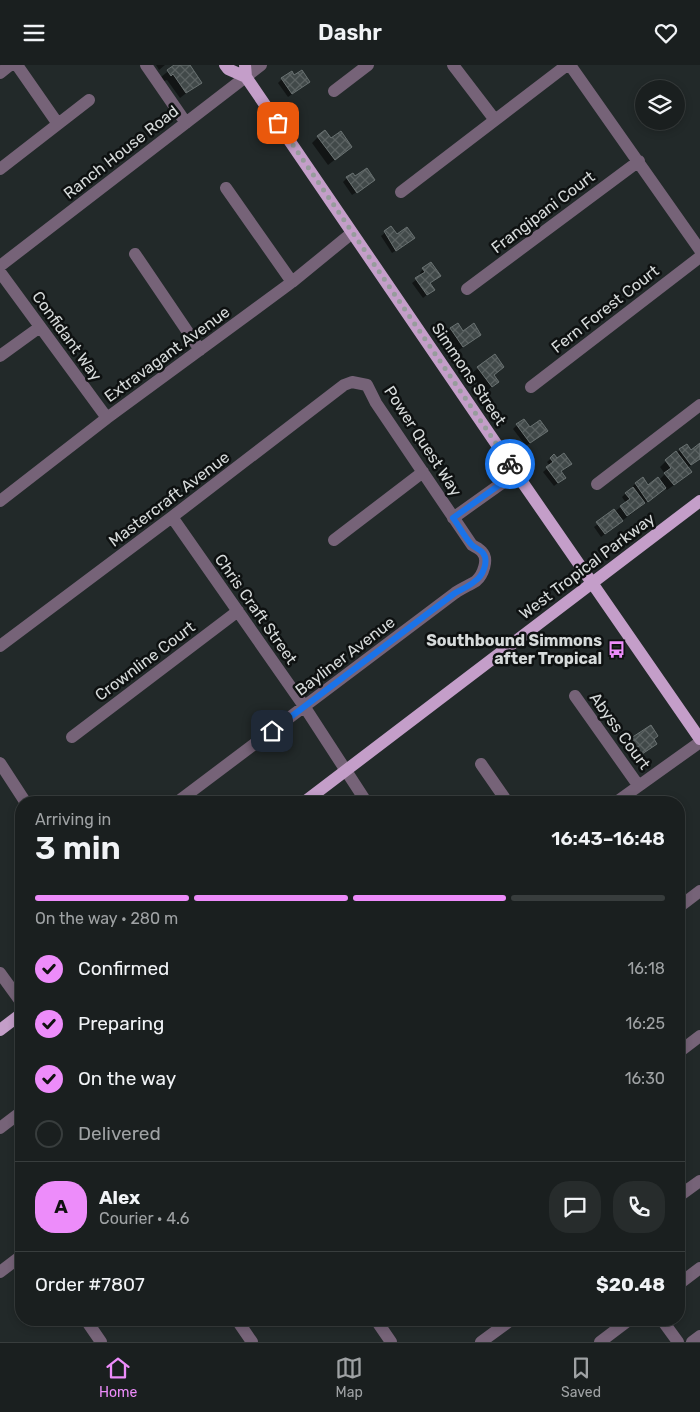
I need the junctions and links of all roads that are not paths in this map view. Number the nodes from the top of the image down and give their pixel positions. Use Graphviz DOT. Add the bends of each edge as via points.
graph roads {
  1 [pos="10,65"];
  2 [pos="17,65"];
  3 [pos="146,65"];
  4 [pos="225,65"];
  5 [pos="261,65"];
  6 [pos="368,65"];
  7 [pos="453,65"];
  8 [pos="568,65"];
  9 [pos="246,71"];
  10 [pos="0,73"];
  11 [pos="334,91"];
  12 [pos="89,100"];
  13 [pos="495,120"];
  14 [pos="186,123"];
  15 [pos="58,124"];
  16 [pos="639,161"];
  17 [pos="0,169"];
  18 [pos="226,188"];
  19 [pos="401,192"];
  20 [pos="352,233"];
  21 [pos="700,250"];
  22 [pos="135,254"];
  23 [pos="700,257"];
  24 [pos="0,266"];
  25 [pos="0,272"];
  26 [pos="292,282"];
  27 [pos="467,289"];
  28 [pos="40,327"];
  29 [pos="200,350"];
  30 [pos="0,356"];
  31 [pos="358,382"];
  32 [pos="531,387"];
  33 [pos="700,405"];
  34 [pos="107,418"];
  35 [pos="423,472"];
  36 [pos="516,473"];
  37 [pos="597,483"];
  38 [pos="0,501"];
  39 [pos="700,501"];
  40 [pos="172,517"];
  41 [pos="453,518"];
  42 [pos="334,540"];
  43 [pos="484,571"];
  44 [pos="592,583"];
  45 [pos="238,611"];
  46 [pos="0,646"];
  47 [pos="575,696"];
  48 [pos="304,707"];
  49 [pos="72,737"];
  50 [pos="700,740"];
  51 [pos="0,763"];
  52 [pos="481,764"];
  53 [pos="347,770"];
  54 [pos="638,785"];
  55 [pos="21,796"];
  56 [pos="185,796"];
  57 [pos="312,796"];
  58 [pos="363,796"];
  59 [pos="503,796"];
  60 [pos="624,796"];
  61 [pos="700,891"];
  62 [pos="685,902"];
  63 [pos="0,973"];
  64 [pos="15,994"];
  65 [pos="15,1019"];
  66 [pos="0,1030"];
  67 [pos="700,1036"];
  68 [pos="685,1047"];
  69 [pos="15,1117"];
  70 [pos="0,1128"];
  71 [pos="700,1181"];
  72 [pos="685,1192"];
  73 [pos="15,1261"];
  74 [pos="700,1268"];
  75 [pos="0,1272"];
  76 [pos="685,1279"];
  77 [pos="90,1326"];
  78 [pos="241,1326"];
  79 [pos="380,1326"];
  80 [pos="503,1326"];
  81 [pos="622,1326"];
  82 [pos="666,1326"];
  83 [pos="700,1336"];
  84 [pos="100,1342"];
  85 [pos="252,1342"];
  86 [pos="391,1342"];
  87 [pos="481,1342"];
  88 [pos="600,1342"];
  89 [pos="678,1342"];
  90 [pos="692,1342"];
  1 -- 10 [label="street"];
  2 -- 15 [label="street"];
  3 -- 14 [label="street"];
  4 -- 9 [label="main road, Simmons Street" via="228,69"];
  5 -- 9 [label="street, Ranch House Road"];
  6 -- 11 [label="street"];
  7 -- 13 [label="street"];
  8 -- 13 [label="street"];
  8 -- 16 [label="street"];
  9 -- 14 [label="street, Ranch House Road"];
  9 -- 20 [label="main road, Simmons Street"];
  12 -- 15 [label="street"];
  13 -- 19 [label="street"];
  14 -- 24 [label="street, Ranch House Road"];
  15 -- 17 [label="street"];
  16 -- 21 [label="street"];
  16 -- 27 [label="street, Frangipani Court"];
  18 -- 26 [label="street"];
  20 -- 26 [label="street, Extravagant Avenue"];
  20 -- 36 [label="main road, Simmons Street"];
  22 -- 29 [label="street"];
  23 -- 32 [label="street, Fern Forest Court"];
  25 -- 28 [label="street, Confidant Way"];
  26 -- 29 [label="street, Extravagant Avenue"];
  28 -- 30 [label="street"];
  28 -- 34 [label="street, Confidant Way"];
  29 -- 34 [label="street, Extravagant Avenue"];
  31 -- 35 [label="street, Power Quest Way" via="367,385"];
  31 -- 40 [label="street, Mastercraft Avenue" via="344,385"];
  33 -- 37 [label="street"];
  34 -- 38 [label="street, Extravagant Avenue"];
  35 -- 41 [label="street, Power Quest Way"];
  35 -- 42 [label="street"];
  36 -- 41 [label="street"];
  36 -- 44 [label="main road, Simmons Street"];
  39 -- 44 [label="main road, West Tropical Parkway"];
  40 -- 45 [label="street, Chris Craft Street"];
  40 -- 46 [label="street, Mastercraft Avenue"];
  41 -- 43 [label="street, Power Quest Way" via="472,545 483,552"];
  43 -- 48 [label="street, Bayliner Avenue" via="474,582"];
  44 -- 50 [label="main road, Simmons Street"];
  44 -- 53 [label="main road, West Tropical Parkway"];
  45 -- 48 [label="street, Chris Craft Street"];
  45 -- 49 [label="street, Crownline Court"];
  47 -- 54 [label="street, Abyss Court"];
  48 -- 53 [label="street, Chris Craft Street"];
  48 -- 56 [label="street, Bayliner Avenue"];
  50 -- 54 [label="street"];
  51 -- 55 [label="street"];
  52 -- 59 [label="street"];
  53 -- 57 [label="main road, West Tropical Parkway"];
  53 -- 58 [label="street, Chris Craft Street"];
  54 -- 60 [label="street"];
  61 -- 62 [label="street"];
  63 -- 64 [label="street"];
  65 -- 66 [label="main road"];
  67 -- 68 [label="street"];
  69 -- 70 [label="street"];
  71 -- 72 [label="street"];
  73 -- 75 [label="street"];
  74 -- 76 [label="street"];
  77 -- 84 [label="street"];
  78 -- 85 [label="street"];
  79 -- 86 [label="street"];
  80 -- 87 [label="street"];
  81 -- 88 [label="street"];
  82 -- 89 [label="street"];
  83 -- 90 [label="street"];
}
